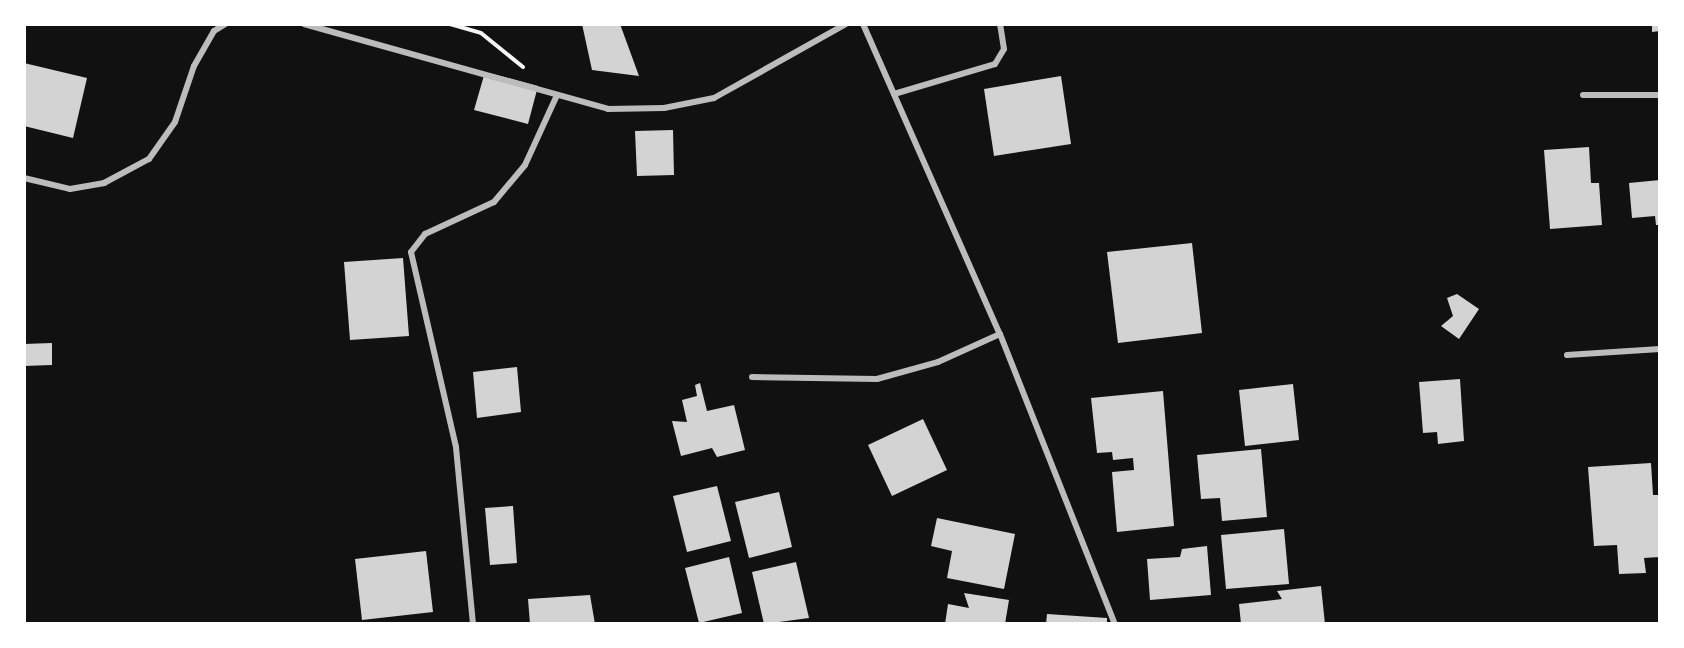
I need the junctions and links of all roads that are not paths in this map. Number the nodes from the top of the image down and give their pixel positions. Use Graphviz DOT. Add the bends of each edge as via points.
graph roads {
  1 [pos="225,24"];
  2 [pos="304,24"];
  3 [pos="846,24"];
  4 [pos="863,24"];
  5 [pos="1000,24"];
  6 [pos="894,94"];
  7 [pos="557,95"];
  8 [pos="1583,95"];
  9 [pos="1660,95"];
  10 [pos="24,178"];
  11 [pos="1000,334"];
  12 [pos="1660,349"];
  13 [pos="1567,355"];
  14 [pos="752,377"];
  15 [pos="473,624"];
  16 [pos="1115,624"];
  1 -- 10 [label="street" via="214,31 194,66 176,122 149,159 104,183 70,189"];
  2 -- 7 [label="street"];
  3 -- 7 [label="street" via="714,98 664,108 608,109"];
  4 -- 6 [label="street"];
  5 -- 6 [label="street" via="1004,49 995,64"];
  6 -- 11 [label="street"];
  7 -- 15 [label="street" via="525,165 494,202 425,234 411,252 456,447"];
  8 -- 9 [label="street"];
  11 -- 14 [label="street" via="938,362 878,379"];
  11 -- 16 [label="street"];
  12 -- 13 [label="street"];
}
